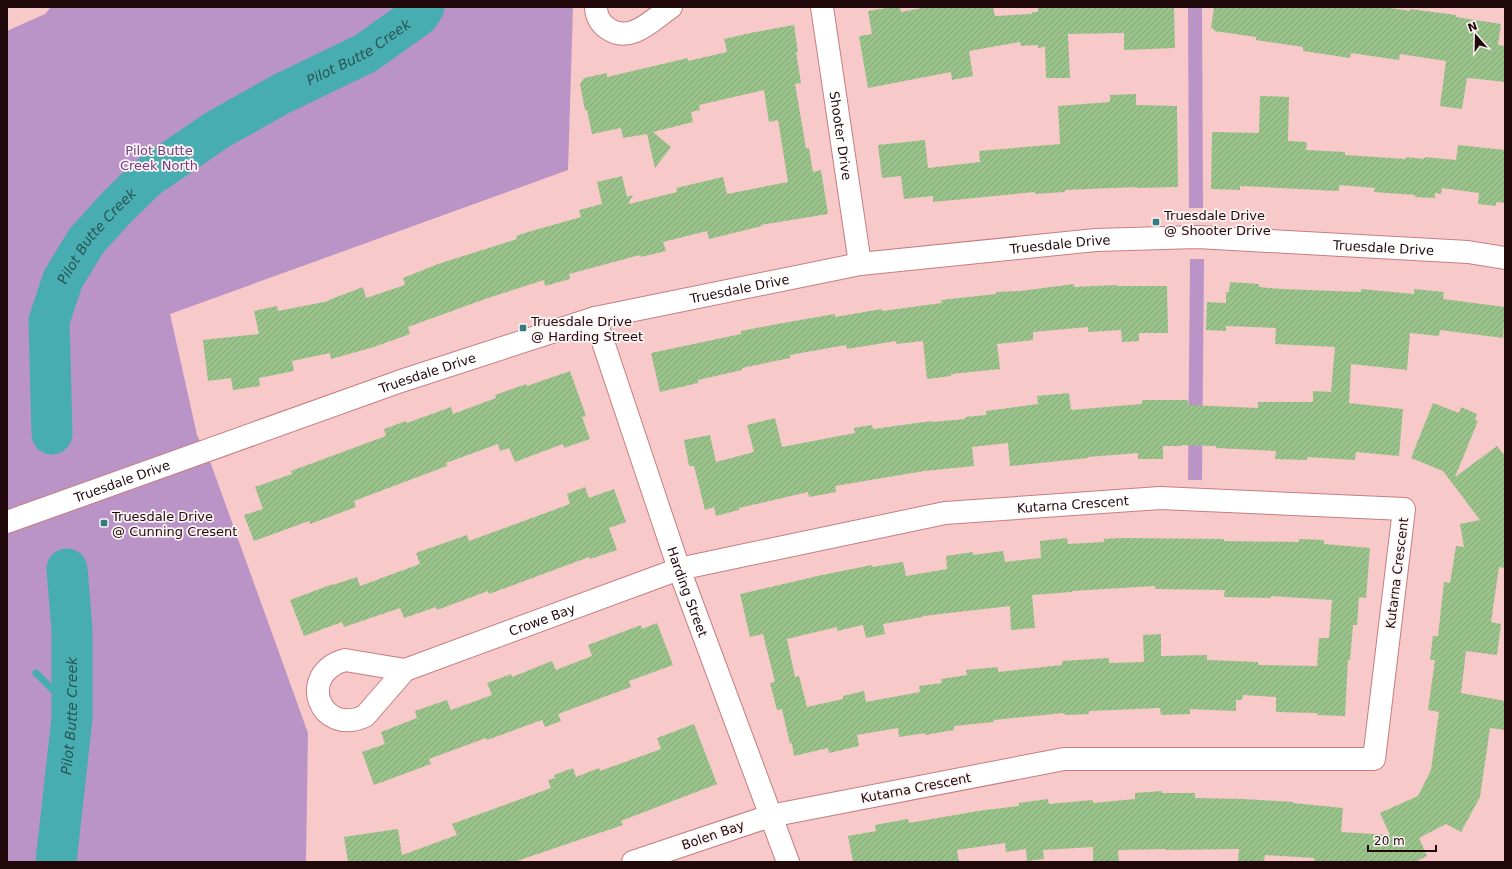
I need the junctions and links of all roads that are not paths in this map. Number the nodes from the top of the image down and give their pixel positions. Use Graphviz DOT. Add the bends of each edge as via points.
graph roads {
  1 [pos="596,7"];
  2 [pos="671,7"];
  3 [pos="822,7"];
  4 [pos="1505,258"];
  5 [pos="860,264"];
  6 [pos="595,318"];
  7 [pos="7,522"];
  8 [pos="679,569"];
  9 [pos="405,670"];
  10 [pos="770,816"];
  11 [pos="633,862"];
  12 [pos="788,862"];
  1 -- 2 [label="street" via="598,18 604,26 622,35 635,33"];
  3 -- 5 [label="street, Shooter Drive"];
  4 -- 5 [label="street, Truesdale Drive" via="1468,252 1197,237 1096,240"];
  5 -- 6 [label="street, Truesdale Drive"];
  6 -- 7 [label="street, Truesdale Drive" via="401,381"];
  6 -- 8 [label="street, Harding Street"];
  8 -- 9 [label="street, Crowe Bay"];
  8 -- 10 [label="street, Harding Street"];
  8 -- 10 [label="street, Kutarna Crescent" via="945,514 1160,498 1404,509 1374,760 1064,759"];
  10 -- 11 [label="street, Bolen Bay"];
  10 -- 12 [label="street, Harding Street"];
}
